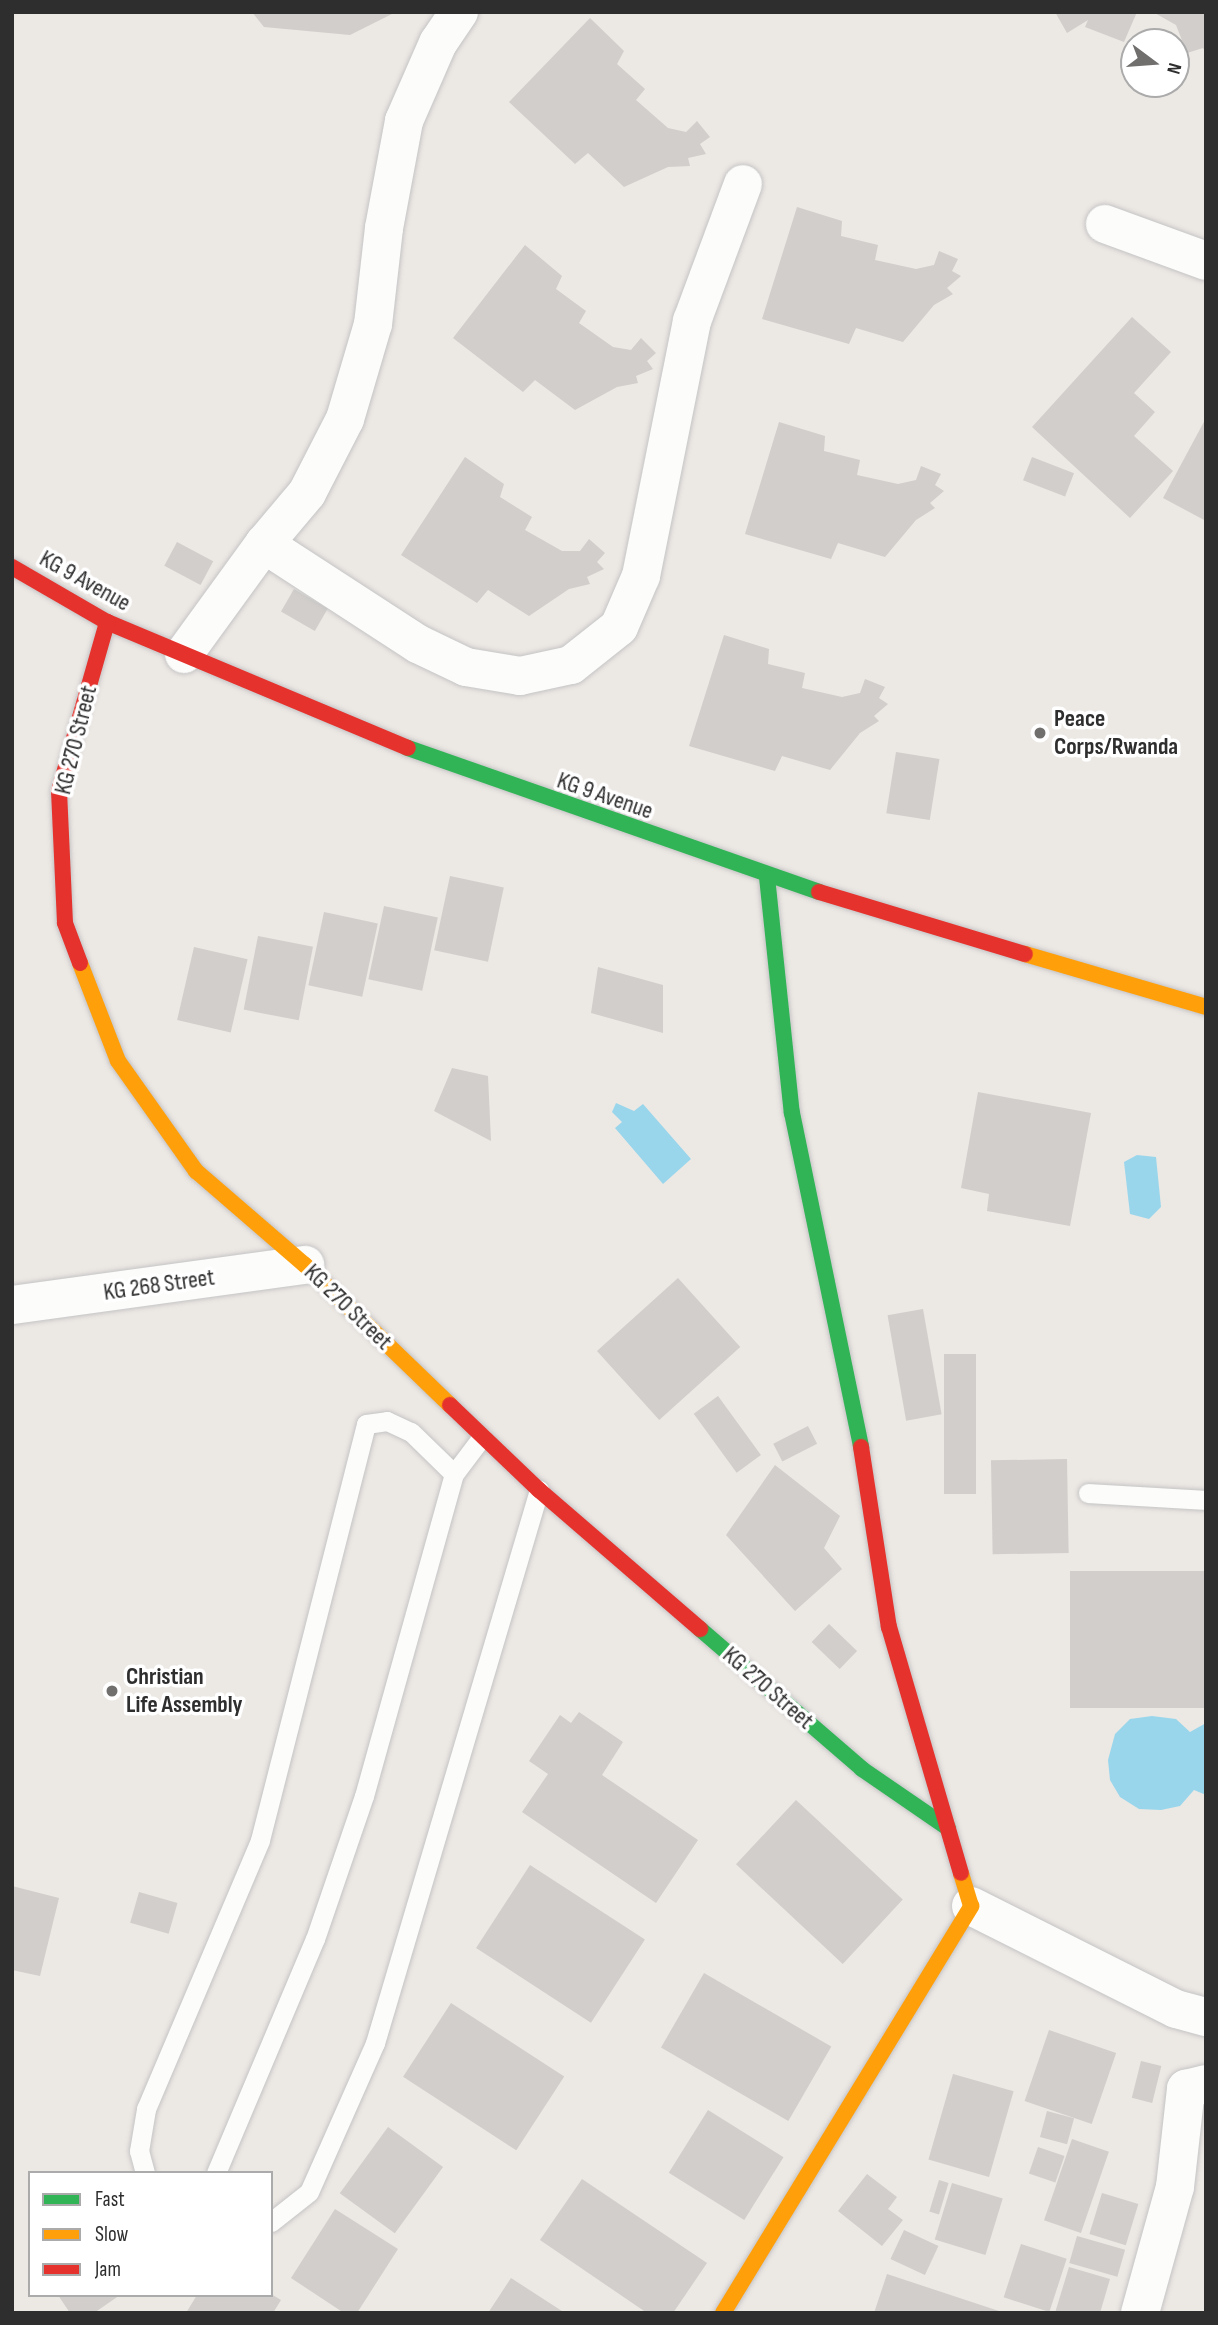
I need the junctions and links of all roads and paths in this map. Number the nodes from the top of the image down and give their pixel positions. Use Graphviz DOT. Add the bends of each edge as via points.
graph roads {
  1 [pos="459,12"];
  2 [pos="743,184"];
  3 [pos="1105,224"];
  4 [pos="1206,261"];
  5 [pos="264,544"];
  6 [pos="12,567"];
  7 [pos="107,622"];
  8 [pos="184,654"];
  9 [pos="767,877"];
  10 [pos="1206,1007"];
  11 [pos="305,1265"];
  12 [pos="12,1305"];
  13 [pos="482,1437"];
  14 [pos="454,1474"];
  15 [pos="539,1490"];
  16 [pos="1088,1493"];
  17 [pos="1206,1500"];
  18 [pos="948,1828"];
  19 [pos="971,1906"];
  20 [pos="1206,2017"];
  21 [pos="1206,2084"];
  22 [pos="144,2171"];
  23 [pos="217,2171"];
  24 [pos="273,2220"];
  25 [pos="723,2313"];
  26 [pos="1140,2313"];
  1 -- 5 [label="street" via="438,43 404,121 384,228 373,324 345,419 307,493"];
  2 -- 5 [label="street" via="692,321 641,576 619,627 571,665 520,676 466,667 418,645"];
  3 -- 4 [label="street"];
  5 -- 8 [label="street"];
  6 -- 7 [label="street, KG 9 Avenue"];
  7 -- 8 [label="street, KG 9 Avenue"];
  7 -- 11 [label="street, KG 270 Street" via="59,791 65,923 118,1061 196,1171"];
  8 -- 9 [label="street, KG 9 Avenue" via="441,762"];
  9 -- 10 [label="street, KG 9 Avenue"];
  9 -- 18 [label="street" via="792,1113 858,1425 889,1627"];
  11 -- 12 [label="street, KG 268 Street"];
  11 -- 13 [label="street, KG 270 Street"];
  13 -- 14 [label="lane"];
  13 -- 15 [label="street, KG 270 Street"];
  14 -- 22 [label="lane" via="411,1432 387,1421 366,1424 260,1840 146,2109 139,2151"];
  14 -- 23 [label="lane" via="351,1835 315,1939"];
  15 -- 18 [label="street, KG 270 Street" via="862,1769"];
  15 -- 24 [label="lane" via="375,2043 309,2192"];
  16 -- 17 [label="lane"];
  18 -- 19 [label="street"];
  19 -- 20 [label="street" via="1176,2009"];
  19 -- 25 [label="street"];
  21 -- 26 [label="street" via="1186,2089 1175,2187"];
}
